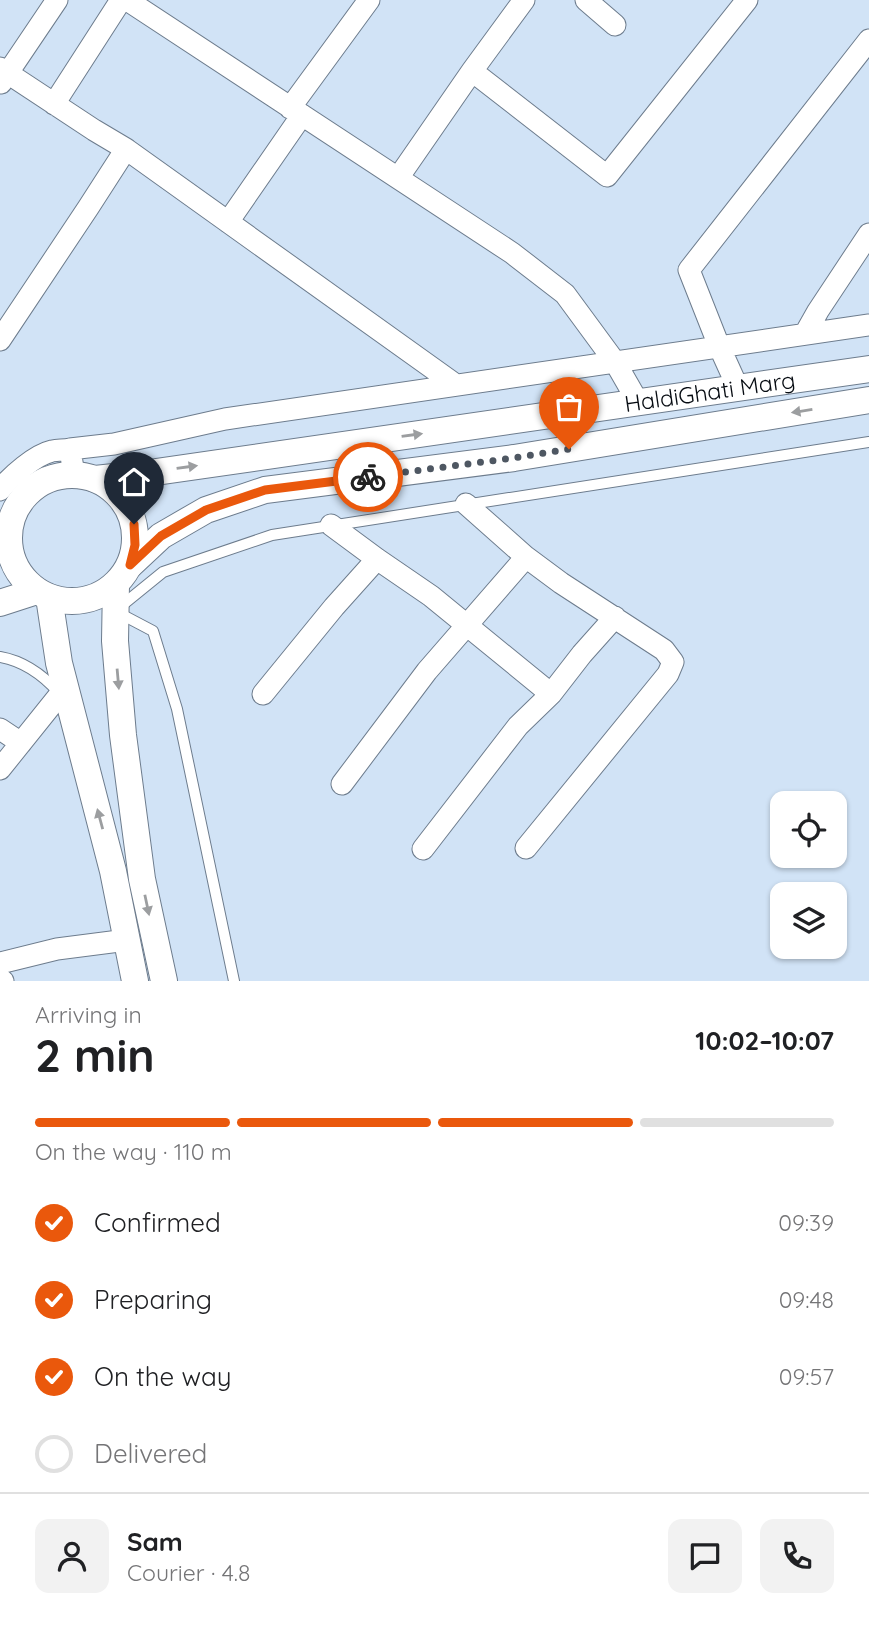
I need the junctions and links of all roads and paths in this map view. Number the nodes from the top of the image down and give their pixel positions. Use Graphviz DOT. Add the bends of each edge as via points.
graph roads {
  1 [pos="57,0"];
  2 [pos="124,0"];
  3 [pos="524,0"];
  4 [pos="586,0"];
  5 [pos="747,0"];
  6 [pos="357,4"];
  7 [pos="615,25"];
  8 [pos="869,40"];
  9 [pos="472,71"];
  10 [pos="3,75"];
  11 [pos="54,104"];
  12 [pos="296,111"];
  13 [pos="126,149"];
  14 [pos="398,178"];
  15 [pos="228,222"];
  16 [pos="869,234"];
  17 [pos="869,325"];
  18 [pos="805,334"];
  19 [pos="0,340"];
  20 [pos="719,346"];
  21 [pos="615,362"];
  22 [pos="869,369"];
  23 [pos="456,385"];
  24 [pos="738,388"];
  25 [pos="869,400"];
  26 [pos="638,402"];
  27 [pos="869,442"];
  28 [pos="79,467"];
  29 [pos="0,490"];
  30 [pos="466,504"];
  31 [pos="331,524"];
  32 [pos="5,525"];
  33 [pos="526,557"];
  34 [pos="377,559"];
  35 [pos="123,575"];
  36 [pos="43,594"];
  37 [pos="0,603"];
  38 [pos="115,611"];
  39 [pos="615,617"];
  40 [pos="466,625"];
  41 [pos="0,657"];
  42 [pos="263,694"];
  43 [pos="551,694"];
  44 [pos="65,696"];
  45 [pos="0,729"];
  46 [pos="21,744"];
  47 [pos="0,769"];
  48 [pos="342,784"];
  49 [pos="526,848"];
  50 [pos="423,849"];
  51 [pos="127,940"];
  52 [pos="0,963"];
  53 [pos="135,981"];
  54 [pos="164,981"];
  55 [pos="234,981"];
  1 -- 10 [label="street"];
  2 -- 11 [label="street"];
  2 -- 12 [label="street"];
  3 -- 9 [label="street"];
  4 -- 7 [label="street"];
  5 -- 9 [label="street" via="607,176"];
  6 -- 12 [label="street"];
  8 -- 20 [label="street" via="689,270"];
  9 -- 14 [label="street"];
  10 -- 11 [label="street"];
  11 -- 13 [label="street"];
  12 -- 14 [label="street"];
  12 -- 15 [label="street"];
  13 -- 15 [label="street"];
  13 -- 19 [label="street"];
  14 -- 21 [label="street" via="565,294"];
  15 -- 23 [label="street"];
  16 -- 18 [label="street"];
  17 -- 18 [label="street"];
  18 -- 20 [label="street"];
  20 -- 21 [label="street"];
  20 -- 24 [label="street"];
  21 -- 23 [label="street"];
  21 -- 26 [label="street"];
  22 -- 24 [label="street, HaldiGhati Marg"];
  23 -- 28 [label="street" via="225,419 114,444"];
  24 -- 26 [label="street, HaldiGhati Marg"];
  25 -- 35 [label="street, HaldiGhati Marg, one-way" via="514,458 265,490 206,510 161,536"];
  28 -- 26 [label="street, HaldiGhati Marg, one-way" via="170,470"];
  27 -- 30 [label="lane"];
  28 -- 29 [label="street" via="50,451"];
  28 -- 32 [label="street" via="41,482 27,493"];
  28 -- 35 [label="street" via="113,489 134,524 135,545"];
  30 -- 31 [label="lane"];
  30 -- 33 [label="street"];
  31 -- 34 [label="street"];
  31 -- 38 [label="lane" via="272,535 163,572"];
  32 -- 36 [label="street" via="12,561 23,578"];
  33 -- 39 [label="street"];
  33 -- 40 [label="street"];
  34 -- 40 [label="street"];
  34 -- 42 [label="street"];
  35 -- 36 [label="street" via="102,595 84,600"];
  35 -- 38 [label="street"];
  36 -- 37 [label="street"];
  36 -- 44 [label="street"];
  38 -- 54 [label="street, one-way" via="138,853"];
  38 -- 55 [label="lane" via="153,631 177,709"];
  39 -- 43 [label="street"];
  39 -- 49 [label="street" via="664,650 673,662 668,674"];
  40 -- 43 [label="street"];
  40 -- 48 [label="street"];
  41 -- 44 [label="lane" via="15,660 47,679"];
  43 -- 50 [label="street" via="518,726"];
  44 -- 46 [label="street"];
  51 -- 44 [label="street, one-way"];
  45 -- 46 [label="street"];
  46 -- 47 [label="street"];
  51 -- 52 [label="street" via="57,949"];
  51 -- 53 [label="street"];
}
